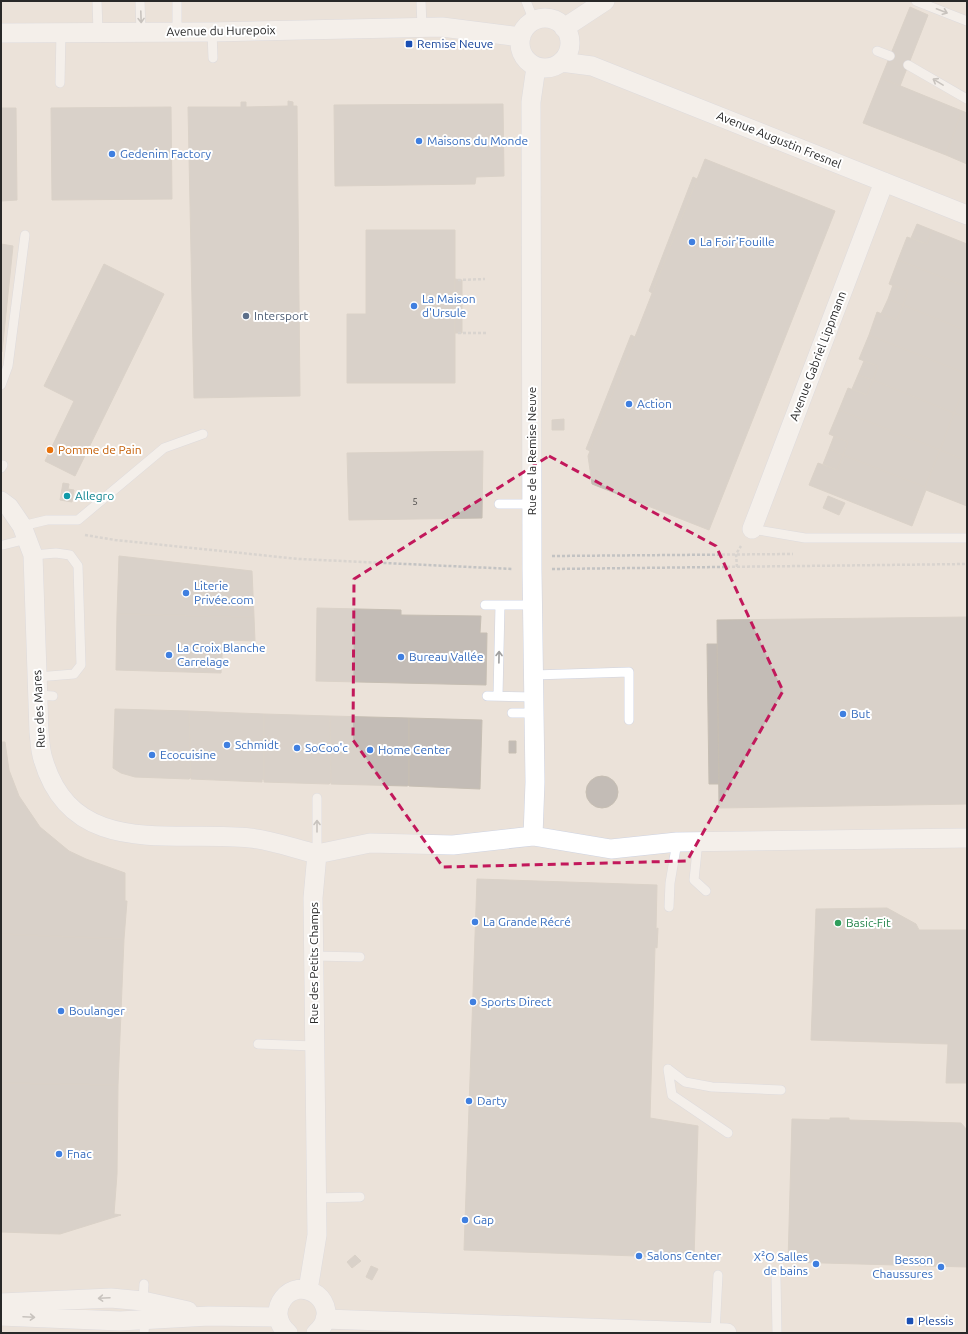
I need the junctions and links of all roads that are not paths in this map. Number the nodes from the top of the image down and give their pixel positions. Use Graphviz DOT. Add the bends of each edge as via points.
graph roads {
  1 [pos="97,1"];
  2 [pos="140,1"];
  3 [pos="177,1"];
  4 [pos="421,1"];
  5 [pos="526,1"];
  6 [pos="916,1"];
  7 [pos="600,3"];
  8 [pos="534,20"];
  9 [pos="967,21"];
  10 [pos="422,27"];
  11 [pos="61,32"];
  12 [pos="98,32"];
  13 [pos="141,32"];
  14 [pos="177,32"];
  15 [pos="212,32"];
  16 [pos="1,33"];
  17 [pos="521,44"];
  18 [pos="566,46"];
  19 [pos="876,51"];
  20 [pos="890,56"];
  21 [pos="213,58"];
  22 [pos="908,65"];
  23 [pos="538,67"];
  24 [pos="60,83"];
  25 [pos="967,99"];
  26 [pos="884,182"];
  27 [pos="967,215"];
  28 [pos="26,235"];
  29 [pos="1,385"];
  30 [pos="203,434"];
  31 [pos="1,501"];
  32 [pos="499,504"];
  33 [pos="532,504"];
  34 [pos="752,529"];
  35 [pos="967,538"];
  36 [pos="27,540"];
  37 [pos="3,545"];
  38 [pos="484,605"];
  39 [pos="500,605"];
  40 [pos="533,605"];
  41 [pos="534,675"];
  42 [pos="43,689"];
  43 [pos="487,696"];
  44 [pos="498,696"];
  45 [pos="534,705"];
  46 [pos="512,713"];
  47 [pos="629,720"];
  48 [pos="318,798"];
  49 [pos="533,836"];
  50 [pos="967,838"];
  51 [pos="698,841"];
  52 [pos="677,842"];
  53 [pos="318,854"];
  54 [pos="706,891"];
  55 [pos="669,907"];
  56 [pos="314,956"];
  57 [pos="360,957"];
  58 [pos="258,1044"];
  59 [pos="314,1046"];
  60 [pos="781,1090"];
  61 [pos="728,1133"];
  62 [pos="360,1197"];
  63 [pos="316,1198"];
  64 [pos="718,1275"];
  65 [pos="776,1277"];
  66 [pos="308,1290"];
  67 [pos="1,1303"];
  68 [pos="1,1316"];
  69 [pos="209,1316"];
  70 [pos="278,1317"];
  71 [pos="145,1326"];
  72 [pos="321,1326"];
  73 [pos="442,1328"];
  74 [pos="288,1333"];
  75 [pos="715,1333"];
  76 [pos="727,1333"];
  77 [pos="777,1333"];
  1 -- 12 [label="lane"];
  2 -- 13 [label="lane, one-way"];
  3 -- 14 [label="lane"];
  4 -- 10 [label="lane"];
  5 -- 8 [label="lane"];
  6 -- 9 [label="lane, one-way"];
  7 -- 18 [label="street"];
  8 -- 17 [label="street" via="528,24"];
  8 -- 18 [label="street" via="550,19"];
  10 -- 15 [label="street, Avenue du Hurepoix"];
  10 -- 17 [label="street, Avenue du Hurepoix" via="442,27"];
  11 -- 12 [label="street, Avenue du Hurepoix"];
  11 -- 16 [label="street, Avenue du Hurepoix"];
  11 -- 24 [label="lane"];
  12 -- 13 [label="street, Avenue du Hurepoix"];
  13 -- 14 [label="street, Avenue du Hurepoix"];
  14 -- 15 [label="street, Avenue du Hurepoix"];
  15 -- 21 [label="lane"];
  17 -- 23 [label="street" via="531,64"];
  18 -- 23 [label="street" via="554,66"];
  18 -- 26 [label="street, Avenue Augustin Fresnel" via="592,66"];
  19 -- 20 [label="lane"];
  25 -- 22 [label="lane, one-way"];
  23 -- 33 [label="street, Rue de la Remise Neuve" via="531,102"];
  26 -- 27 [label="street, Avenue Augustin Fresnel"];
  26 -- 34 [label="street, Avenue Gabriel Lippmann"];
  28 -- 29 [label="lane" via="8,366"];
  30 -- 36 [label="lane" via="164,448 78,520 47,520"];
  31 -- 36 [label="street"];
  32 -- 33 [label="lane"];
  33 -- 40 [label="street, Rue de la Remise Neuve"];
  34 -- 35 [label="lane" via="805,538"];
  36 -- 37 [label="lane"];
  36 -- 42 [label="street, Rue des Mares"];
  36 -- 42 [label="lane" via="56,553 70,555 78,566 79,573 81,665 74,674"];
  38 -- 39 [label="lane"];
  39 -- 40 [label="lane"];
  44 -- 39 [label="lane, one-way"];
  40 -- 41 [label="street, Rue de la Remise Neuve"];
  41 -- 45 [label="street, Rue de la Remise Neuve"];
  41 -- 47 [label="lane" via="629,672"];
  42 -- 53 [label="street, Rue des Mares" via="36,735 42,757 58,793 89,821 108,830 131,835 251,838"];
  43 -- 44 [label="lane"];
  44 -- 45 [label="lane"];
  45 -- 46 [label="lane"];
  45 -- 49 [label="street, Rue de la Remise Neuve"];
  53 -- 48 [label="lane, one-way"];
  49 -- 52 [label="street" via="611,849"];
  49 -- 53 [label="street" via="453,845 370,843"];
  50 -- 51 [label="street"];
  51 -- 52 [label="street"];
  51 -- 54 [label="lane" via="694,880"];
  52 -- 55 [label="lane"];
  53 -- 56 [label="street, Rue des Petits Champs" via="313,898"];
  56 -- 57 [label="lane"];
  56 -- 59 [label="street, Rue des Petits Champs"];
  58 -- 59 [label="lane"];
  59 -- 63 [label="street, Rue des Petits Champs"];
  60 -- 61 [label="lane" via="712,1087 685,1082 668,1069 672,1095"];
  62 -- 63 [label="lane"];
  63 -- 66 [label="street, Rue des Petits Champs" via="317,1235"];
  64 -- 75 [label="lane"];
  65 -- 77 [label="lane"];
  66 -- 70 [label="street" via="299,1289 285,1296 278,1310"];
  66 -- 72 [label="street" via="320,1297 324,1304"];
  69 -- 67 [label="street, one-way" via="144,1293 111,1298"];
  68 -- 71 [label="street, one-way"];
  69 -- 70 [label="street"];
  69 -- 71 [label="street"];
  70 -- 74 [label="street" via="280,1324"];
  72 -- 73 [label="street"];
  73 -- 75 [label="street"];
  75 -- 76 [label="street"];
}
